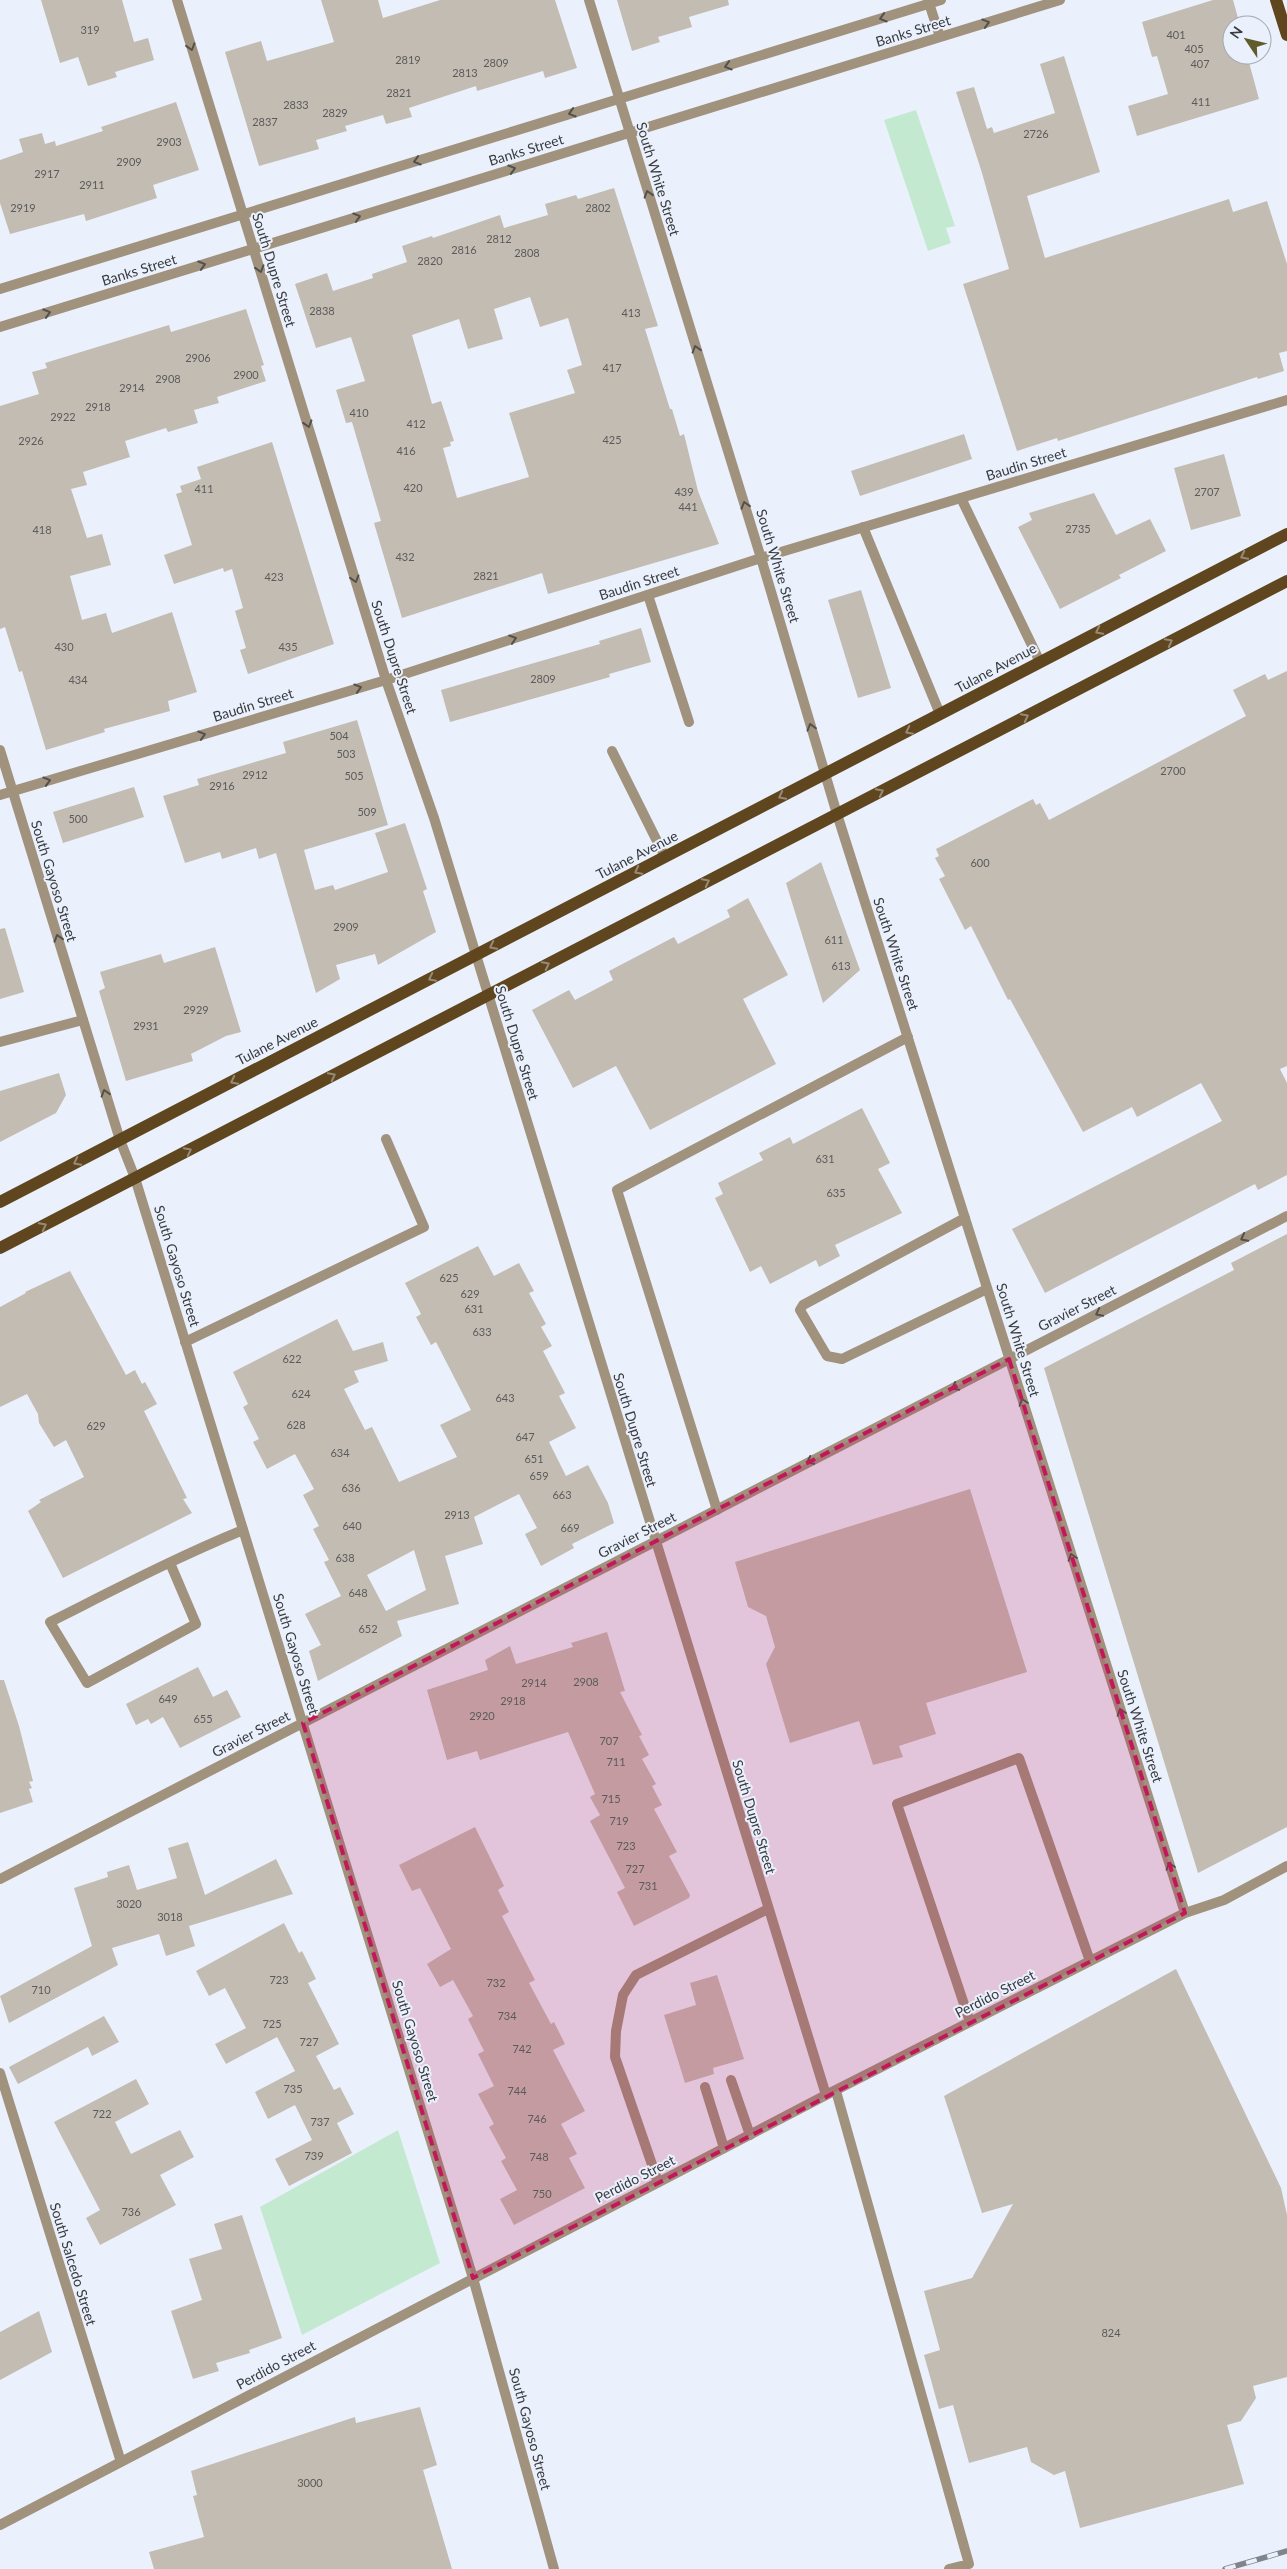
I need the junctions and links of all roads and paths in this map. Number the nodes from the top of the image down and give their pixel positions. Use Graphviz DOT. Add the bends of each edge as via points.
graph roads {
  1 [pos="177,0"];
  2 [pos="589,0"];
  3 [pos="941,0"];
  4 [pos="1060,0"];
  5 [pos="1276,0"];
  6 [pos="929,2"];
  7 [pos="1287,35"];
  8 [pos="940,37"];
  9 [pos="619,99"];
  10 [pos="629,133"];
  11 [pos="243,214"];
  12 [pos="254,249"];
  13 [pos="0,289"];
  14 [pos="0,327"];
  15 [pos="1287,400"];
  16 [pos="960,498"];
  17 [pos="862,528"];
  18 [pos="1287,534"];
  19 [pos="761,558"];
  20 [pos="1287,581"];
  21 [pos="648,595"];
  22 [pos="1040,662"];
  23 [pos="386,680"];
  24 [pos="940,714"];
  25 [pos="689,722"];
  26 [pos="0,750"];
  27 [pos="612,751"];
  28 [pos="825,774"];
  29 [pos="12,792"];
  30 [pos="0,795"];
  31 [pos="837,814"];
  32 [pos="665,857"];
  33 [pos="476,955"];
  34 [pos="488,995"];
  35 [pos="83,1020"];
  36 [pos="908,1037"];
  37 [pos="0,1042"];
  38 [pos="386,1139"];
  39 [pos="120,1140"];
  40 [pos="135,1178"];
  41 [pos="0,1202"];
  42 [pos="1287,1216"];
  43 [pos="965,1218"];
  44 [pos="0,1248"];
  45 [pos="987,1289"];
  46 [pos="185,1342"];
  47 [pos="1009,1359"];
  48 [pos="717,1510"];
  49 [pos="244,1530"];
  50 [pos="654,1542"];
  51 [pos="170,1562"];
  52 [pos="302,1723"];
  53 [pos="1287,1866"];
  54 [pos="0,1879"];
  55 [pos="768,1909"];
  56 [pos="1185,1913"];
  57 [pos="1090,1961"];
  58 [pos="970,2022"];
  59 [pos="0,2073"];
  60 [pos="731,2080"];
  61 [pos="705,2087"];
  62 [pos="836,2091"];
  63 [pos="826,2095"];
  64 [pos="750,2135"];
  65 [pos="724,2148"];
  66 [pos="658,2182"];
  67 [pos="473,2278"];
  68 [pos="121,2462"];
  69 [pos="0,2525"];
  70 [pos="554,2569"];
  71 [pos="949,2569"];
  1 -- 11 [label="street, South Dupre Street, one-way"];
  2 -- 9 [label="street, South White Street"];
  3 -- 6 [label="street, Banks Street"];
  8 -- 4 [label="street, Banks Street, one-way"];
  5 -- 7 [label="main road"];
  6 -- 8 [label="street"];
  6 -- 9 [label="street, Banks Street, one-way"];
  8 -- 10 [label="street, Banks Street"];
  9 -- 10 [label="street, South White Street"];
  9 -- 11 [label="street, Banks Street, one-way"];
  12 -- 10 [label="street, Banks Street, one-way"];
  19 -- 10 [label="street, South White Street, one-way"];
  11 -- 12 [label="street, South Dupre Street"];
  11 -- 13 [label="street, Banks Street"];
  14 -- 12 [label="street, Banks Street, one-way"];
  12 -- 23 [label="street, South Dupre Street, one-way"];
  15 -- 16 [label="street, Baudin Street"];
  16 -- 17 [label="street, Baudin Street"];
  16 -- 22 [label="street"];
  17 -- 19 [label="street, Baudin Street"];
  17 -- 24 [label="street"];
  18 -- 22 [label="main road, Tulane Avenue, one-way"];
  19 -- 21 [label="street, Baudin Street"];
  28 -- 19 [label="street, South White Street, one-way"];
  31 -- 20 [label="main road, one-way"];
  23 -- 21 [label="street, Baudin Street, one-way"];
  21 -- 25 [label="street"];
  22 -- 24 [label="main road, Tulane Avenue"];
  29 -- 23 [label="street, Baudin Street, one-way"];
  23 -- 33 [label="street, South Dupre Street" via="434,818"];
  24 -- 28 [label="main road, Tulane Avenue, one-way"];
  26 -- 29 [label="street, South Gayoso Street"];
  27 -- 32 [label="street"];
  28 -- 31 [label="street, South White Street"];
  28 -- 32 [label="main road, Tulane Avenue, one-way"];
  29 -- 30 [label="street, Baudin Street"];
  35 -- 29 [label="street, South Gayoso Street, one-way"];
  34 -- 31 [label="main road, one-way"];
  31 -- 36 [label="street, South White Street"];
  32 -- 33 [label="main road, Tulane Avenue, one-way"];
  33 -- 34 [label="street, South Dupre Street"];
  33 -- 39 [label="main road, Tulane Avenue, one-way"];
  40 -- 34 [label="main road, one-way"];
  34 -- 50 [label="street, South Dupre Street"];
  35 -- 37 [label="street"];
  39 -- 35 [label="street, South Gayoso Street, one-way"];
  36 -- 43 [label="street, South White Street"];
  36 -- 48 [label="street" via="618,1190"];
  38 -- 46 [label="street" via="424,1227"];
  39 -- 40 [label="street, South Gayoso Street"];
  39 -- 41 [label="main road, Tulane Avenue, one-way"];
  44 -- 40 [label="main road, one-way"];
  40 -- 46 [label="street, South Gayoso Street"];
  42 -- 47 [label="street, Gravier Street, one-way"];
  43 -- 45 [label="street, South White Street"];
  43 -- 45 [label="street" via="803,1305 800,1310 827,1356 842,1359"];
  45 -- 47 [label="street, South White Street"];
  46 -- 49 [label="street, South Gayoso Street"];
  47 -- 48 [label="street, Gravier Street, one-way"];
  56 -- 47 [label="street, South White Street, one-way"];
  48 -- 50 [label="street, Gravier Street"];
  49 -- 51 [label="street"];
  49 -- 52 [label="street, South Gayoso Street"];
  50 -- 52 [label="street, Gravier Street"];
  50 -- 55 [label="street, South Dupre Street"];
  51 -- 51 [label="street" via="50,1622 87,1683 196,1624"];
  52 -- 54 [label="street, Gravier Street"];
  52 -- 67 [label="street, South Gayoso Street"];
  53 -- 56 [label="street, Perdido Street" via="1224,1900"];
  55 -- 63 [label="street, South Dupre Street"];
  55 -- 66 [label="street" via="636,1975 623,1995 615,2057"];
  56 -- 57 [label="street, Perdido Street"];
  57 -- 58 [label="street, Perdido Street"];
  57 -- 58 [label="street" via="1019,1758 897,1804"];
  58 -- 62 [label="street, Perdido Street"];
  59 -- 68 [label="street, South Salcedo Street"];
  60 -- 64 [label="street"];
  61 -- 65 [label="street"];
  62 -- 63 [label="street, Perdido Street"];
  62 -- 71 [label="street" via="969,2564"];
  63 -- 64 [label="street, Perdido Street"];
  64 -- 65 [label="street, Perdido Street"];
  65 -- 66 [label="street, Perdido Street"];
  66 -- 67 [label="street, Perdido Street"];
  67 -- 68 [label="street, Perdido Street"];
  67 -- 70 [label="street, South Gayoso Street"];
  68 -- 69 [label="street, Perdido Street"];
}
